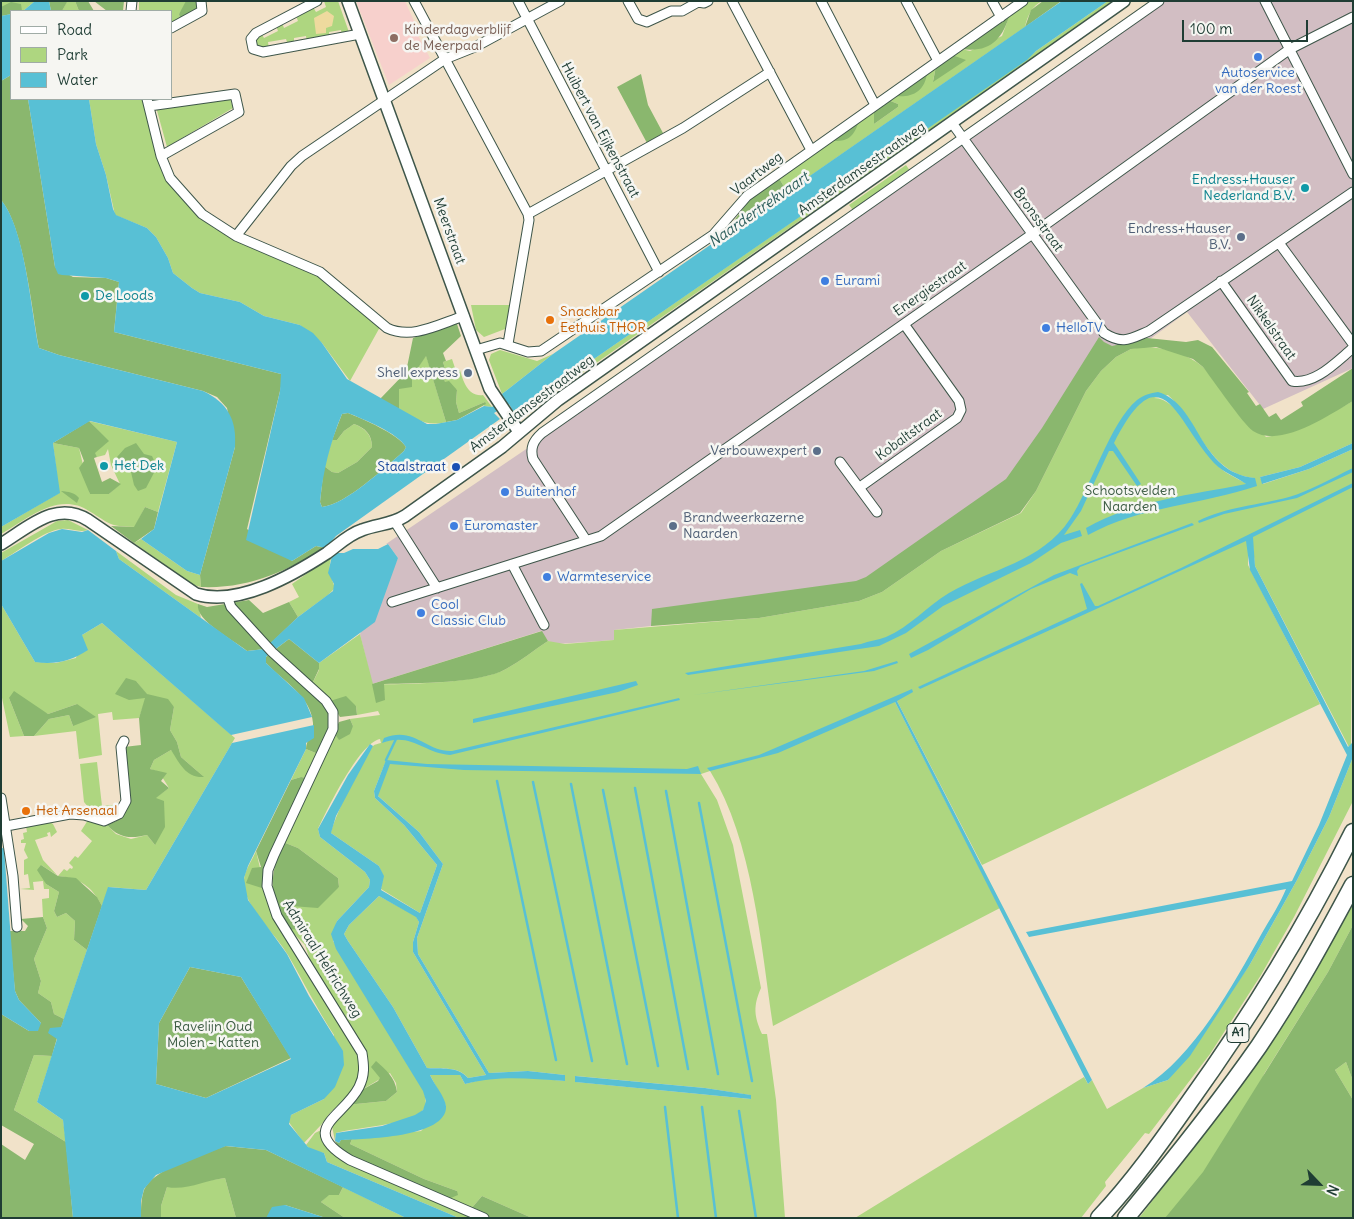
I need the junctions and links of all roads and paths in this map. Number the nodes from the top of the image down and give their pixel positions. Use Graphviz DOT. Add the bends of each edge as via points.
graph roads {
  1 [pos="201,1"];
  2 [pos="316,1"];
  3 [pos="348,1"];
  4 [pos="414,1"];
  5 [pos="518,1"];
  6 [pos="560,1"];
  7 [pos="628,1"];
  8 [pos="708,1"];
  9 [pos="732,1"];
  10 [pos="821,1"];
  11 [pos="906,1"];
  12 [pos="992,1"];
  13 [pos="1023,1"];
  14 [pos="1124,1"];
  15 [pos="1159,1"];
  16 [pos="1265,1"];
  17 [pos="1353,16"];
  18 [pos="1001,17"];
  19 [pos="527,19"];
  20 [pos="172,27"];
  21 [pos="360,34"];
  22 [pos="1290,48"];
  23 [pos="445,59"];
  24 [pos="938,61"];
  25 [pos="770,72"];
  26 [pos="384,98"];
  27 [pos="170,100"];
  28 [pos="172,100"];
  29 [pos="148,102"];
  30 [pos="875,105"];
  31 [pos="952,123"];
  32 [pos="963,139"];
  33 [pos="811,150"];
  34 [pos="161,156"];
  35 [pos="606,171"];
  36 [pos="1353,174"];
  37 [pos="1353,192"];
  38 [pos="528,214"];
  39 [pos="1031,234"];
  40 [pos="236,236"];
  41 [pos="1279,243"];
  42 [pos="659,272"];
  43 [pos="1221,281"];
  44 [pos="464,316"];
  45 [pos="904,324"];
  46 [pos="508,344"];
  47 [pos="1353,344"];
  48 [pos="1353,348"];
  49 [pos="476,350"];
  50 [pos="519,432"];
  51 [pos="840,462"];
  52 [pos="860,487"];
  53 [pos="877,512"];
  54 [pos="395,522"];
  55 [pos="586,540"];
  56 [pos="1,544"];
  57 [pos="512,564"];
  58 [pos="437,588"];
  59 [pos="227,596"];
  60 [pos="392,602"];
  61 [pos="544,625"];
  62 [pos="124,741"];
  63 [pos="1,798"];
  64 [pos="4,826"];
  65 [pos="1353,832"];
  66 [pos="1353,884"];
  67 [pos="17,927"];
  68 [pos="484,1218"];
  69 [pos="1099,1218"];
  70 [pos="1126,1218"];
  1 -- 20 [label="street" via="202,11"];
  2 -- 21 [label="street" via="256,32 251,39 253,49 263,52"];
  3 -- 21 [label="street, Meerstraat"];
  4 -- 23 [label="street"];
  5 -- 19 [label="street, Huibert van Eijkenstraat"];
  6 -- 19 [label="street"];
  7 -- 8 [label="street" via="638,19 647,22 671,11 682,11 698,2 704,4"];
  9 -- 25 [label="street"];
  10 -- 30 [label="street"];
  11 -- 24 [label="street"];
  12 -- 18 [label="street"];
  13 -- 18 [label="street, Vaartweg"];
  14 -- 31 [label="street, Amsterdamsestraatweg"];
  15 -- 32 [label="street, Amsterdamsestraatweg"];
  16 -- 22 [label="street"];
  17 -- 22 [label="street, Energiestraat"];
  18 -- 24 [label="street, Vaartweg"];
  19 -- 23 [label="street"];
  19 -- 35 [label="street, Huibert van Eijkenstraat"];
  21 -- 26 [label="street, Meerstraat"];
  22 -- 36 [label="street"];
  22 -- 39 [label="street, Energiestraat"];
  23 -- 26 [label="street"];
  23 -- 38 [label="street"];
  24 -- 30 [label="street, Vaartweg"];
  25 -- 33 [label="street"];
  25 -- 35 [label="street" via="683,128"];
  26 -- 40 [label="street" via="291,166"];
  26 -- 44 [label="street, Meerstraat"];
  27 -- 29 [label="street"];
  28 -- 34 [label="street" via="235,94 239,112"];
  29 -- 34 [label="street"];
  30 -- 33 [label="street, Vaartweg"];
  31 -- 32 [label="street, Bronsstraat"];
  31 -- 50 [label="street, Amsterdamsestraatweg" via="558,400"];
  32 -- 39 [label="street, Bronsstraat"];
  32 -- 55 [label="street, Amsterdamsestraatweg" via="538,437 531,451 533,459"];
  33 -- 42 [label="street, Vaartweg" via="746,196 713,235"];
  34 -- 40 [label="street" via="170,178 184,196 202,214"];
  35 -- 38 [label="street"];
  35 -- 42 [label="street, Huibert van Eijkenstraat"];
  37 -- 41 [label="street"];
  38 -- 46 [label="street"];
  39 -- 43 [label="street, Bronsstraat" via="1104,333 1115,340 1127,340 1149,331"];
  39 -- 45 [label="street, Energiestraat"];
  40 -- 44 [label="street" via="320,272 397,333 414,333"];
  41 -- 43 [label="street"];
  41 -- 47 [label="street"];
  42 -- 46 [label="street, Vaartweg" via="541,351 528,352"];
  43 -- 48 [label="street, Nikkelstraat" via="1292,380 1301,382 1324,372"];
  44 -- 49 [label="street, Meerstraat"];
  45 -- 52 [label="street, Kobaltstraat" via="959,401 961,410 956,418"];
  45 -- 55 [label="street, Energiestraat" via="601,536"];
  46 -- 49 [label="street" via="491,344"];
  49 -- 50 [label="street, Meerstraat" via="494,396"];
  50 -- 54 [label="street, Amsterdamsestraatweg"];
  51 -- 52 [label="street"];
  52 -- 53 [label="street"];
  54 -- 58 [label="street"];
  54 -- 59 [label="street, Amsterdamsestraatweg" via="361,530 279,580"];
  55 -- 57 [label="street, Energiestraat"];
  56 -- 59 [label="street, Amsterdamsestraatweg" via="49,515 70,512 88,520 190,592 207,597"];
  57 -- 58 [label="street, Energiestraat"];
  57 -- 61 [label="street"];
  58 -- 60 [label="street, Energiestraat"];
  59 -- 68 [label="street, Admiraal Helfrichweg" via="233,610 264,644 326,700 334,712 327,743 268,870 267,886 277,916 362,1053 363,1078 355,1093 331,1117 325,1128 326,1138 338,1153 350,1160"];
  62 -- 64 [label="street" via="121,747 126,801 120,814 104,821 70,814"];
  63 -- 64 [label="street"];
  64 -- 67 [label="street" via="14,876"];
  65 -- 69 [label="highway, A1" via="1238,1034 1163,1140"];
  66 -- 70 [label="highway, A1" via="1319,948 1259,1045 1177,1156"];
}
